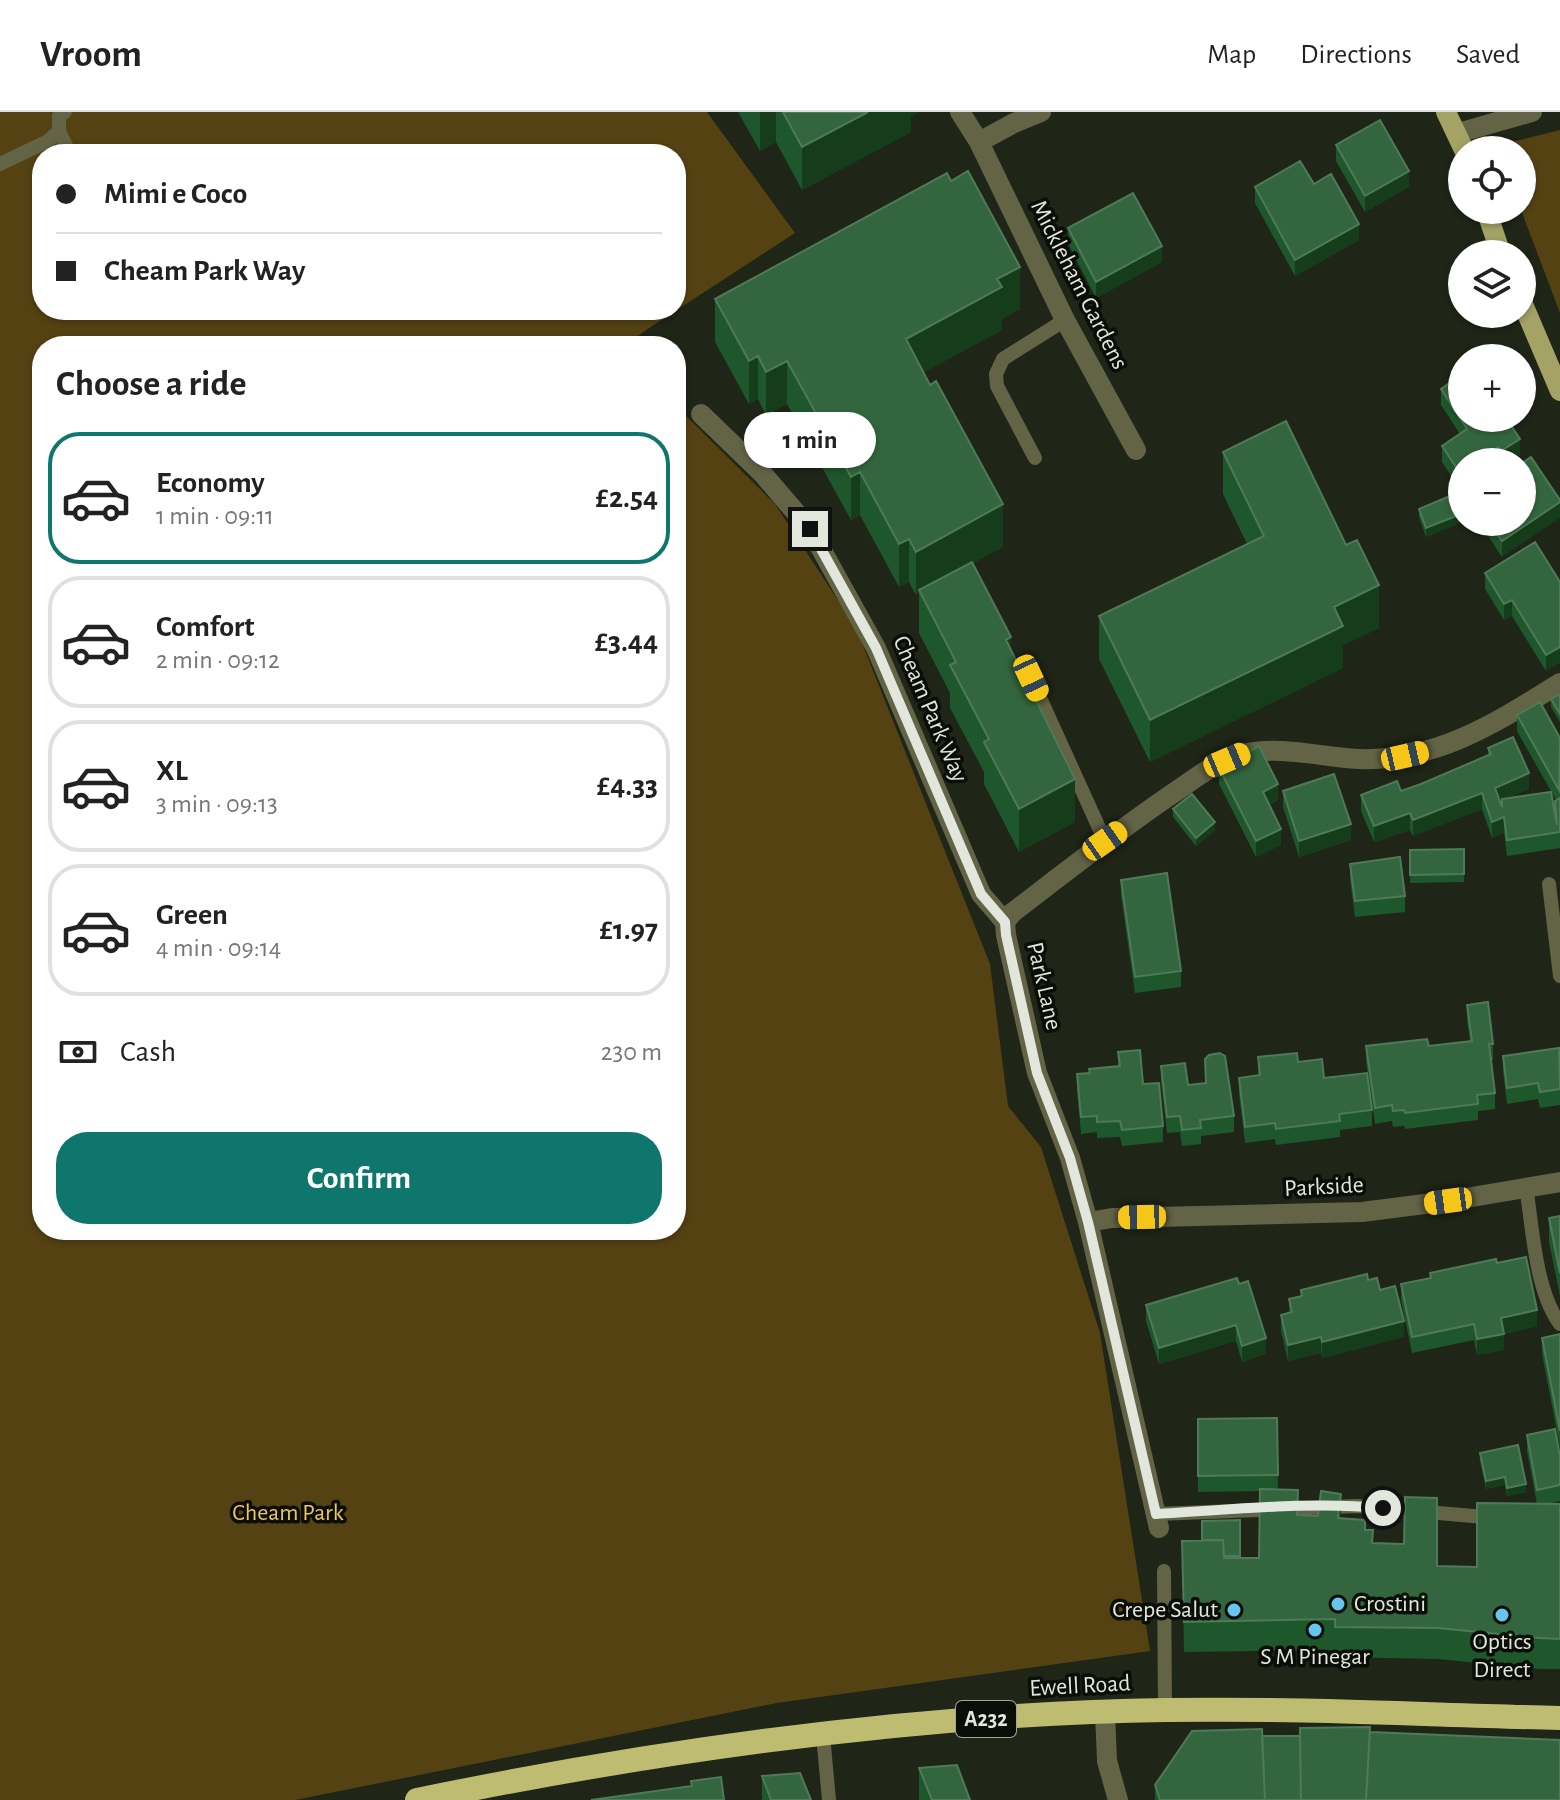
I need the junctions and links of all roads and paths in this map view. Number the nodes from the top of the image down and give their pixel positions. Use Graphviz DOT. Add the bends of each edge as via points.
graph roads {
  1 [pos="65,112"];
  2 [pos="960,112"];
  3 [pos="1041,112"];
  4 [pos="1446,112"];
  5 [pos="1532,112"];
  6 [pos="59,131"];
  7 [pos="1458,136"];
  8 [pos="1475,136"];
  9 [pos="979,142"];
  10 [pos="42,144"];
  11 [pos="65,144"];
  12 [pos="32,149"];
  13 [pos="0,164"];
  14 [pos="1065,320"];
  15 [pos="1533,328"];
  16 [pos="1560,391"];
  17 [pos="701,414"];
  18 [pos="1136,450"];
  19 [pos="1035,458"];
  20 [pos="1031,678"];
  21 [pos="1560,683"];
  22 [pos="1105,841"];
  23 [pos="1549,884"];
  24 [pos="1005,922"];
  25 [pos="1560,976"];
  26 [pos="1560,1182"];
  27 [pos="1526,1187"];
  28 [pos="1088,1222"];
  29 [pos="1560,1324"];
  30 [pos="1517,1518"];
  31 [pos="1158,1521"];
  32 [pos="1164,1571"];
  33 [pos="1165,1710"];
  34 [pos="1105,1713"];
  35 [pos="1560,1718"];
  36 [pos="823,1735"];
  37 [pos="498,1792"];
  38 [pos="417,1800"];
  39 [pos="829,1800"];
  40 [pos="1118,1800"];
  1 -- 6 [label="lane" via="59,116"];
  2 -- 9 [label="street, Mickleham Gardens"];
  3 -- 9 [label="street"];
  4 -- 7 [label="main road"];
  5 -- 8 [label="street"];
  6 -- 10 [label="lane"];
  6 -- 11 [label="lane"];
  9 -- 14 [label="street, Mickleham Gardens"];
  12 -- 13 [label="lane"];
  14 -- 18 [label="street, Mickleham Gardens"];
  14 -- 19 [label="lane" via="1003,359 996,374 997,386"];
  15 -- 16 [label="main road"];
  17 -- 24 [label="street, Cheam Park Way" via="810,529 876,648 981,894"];
  20 -- 22 [label="lane"];
  21 -- 22 [label="street, Park Lane" via="1461,740 1400,757 1243,754 1212,767"];
  22 -- 24 [label="street, Park Lane"];
  23 -- 25 [label="lane"];
  24 -- 28 [label="street, Park Lane" via="1037,1073"];
  26 -- 27 [label="street, Parkside"];
  27 -- 28 [label="street, Parkside" via="1362,1212"];
  27 -- 29 [label="lane" via="1542,1285"];
  28 -- 31 [label="street, Park Lane"];
  30 -- 31 [label="lane" via="1357,1506"];
  32 -- 33 [label="lane"];
  33 -- 34 [label="highway, Ewell Road / A232"];
  33 -- 35 [label="highway, Ewell Road / A232"];
  34 -- 36 [label="highway, Ewell Road / A232"];
  34 -- 40 [label="street" via="1107,1761"];
  36 -- 37 [label="highway, Ewell Road / A232" via="720,1746"];
  36 -- 39 [label="lane"];
  37 -- 38 [label="highway, Ewell Road / A232"];
}
